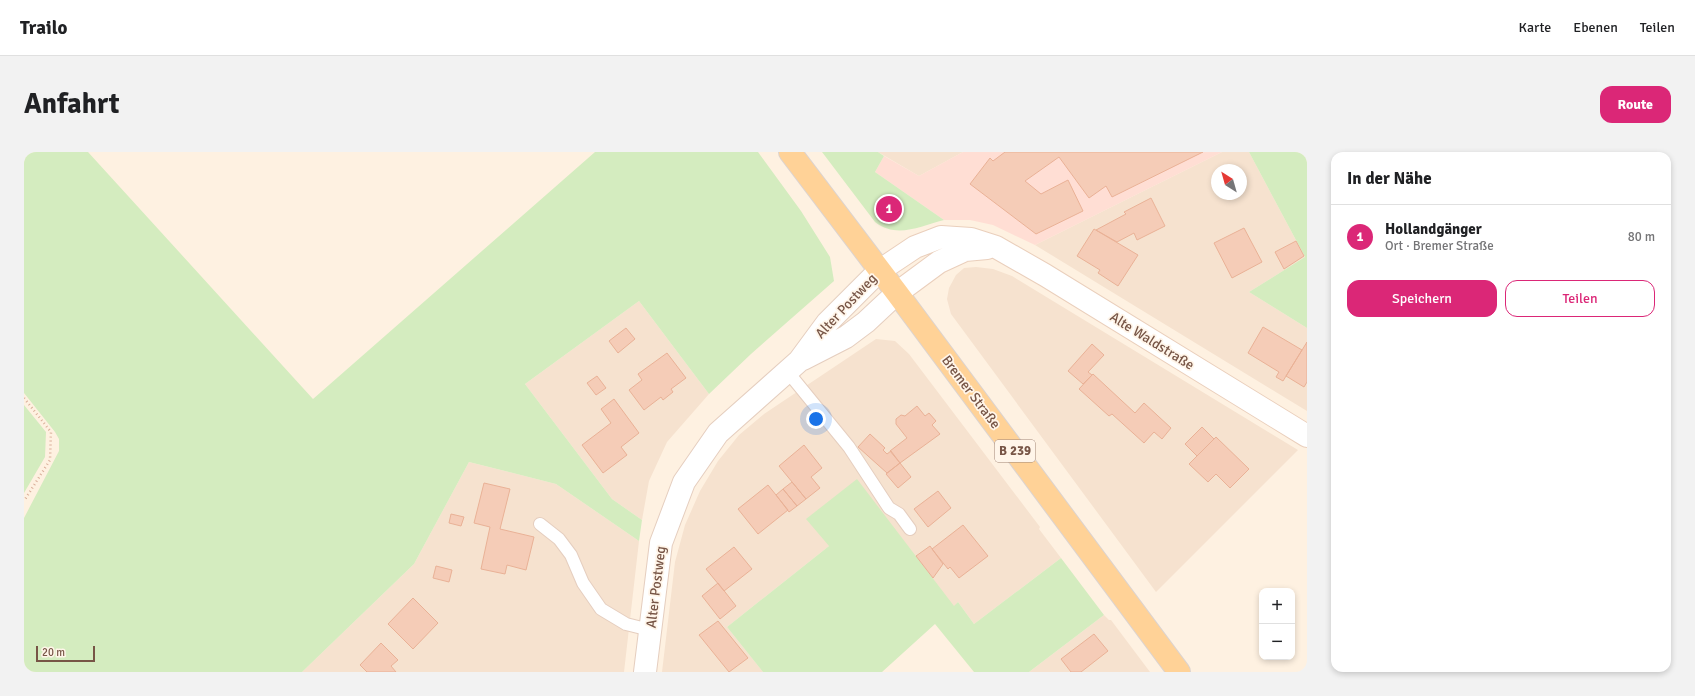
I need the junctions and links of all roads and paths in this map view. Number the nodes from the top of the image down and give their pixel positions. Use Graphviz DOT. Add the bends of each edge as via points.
graph roads {
  1 [pos="790,152"];
  2 [pos="996,247"];
  3 [pos="879,271"];
  4 [pos="898,293"];
  5 [pos="793,366"];
  6 [pos="24,398"];
  7 [pos="1307,436"];
  8 [pos="24,501"];
  9 [pos="540,524"];
  10 [pos="910,528"];
  11 [pos="650,630"];
  12 [pos="646,672"];
  13 [pos="1179,672"];
  1 -- 3 [label="main road, Bremer Straße / B 239"];
  2 -- 3 [label="street, Alte Waldstraße" via="971,239 940,237 915,247"];
  2 -- 4 [label="street" via="964,250 939,262"];
  2 -- 7 [label="street, Alte Waldstraße"];
  3 -- 4 [label="main road, Bremer Straße / B 239"];
  3 -- 5 [label="street, Alter Postweg" via="827,323"];
  4 -- 5 [label="street, Alter Postweg" via="846,337"];
  4 -- 13 [label="main road, Bremer Straße / B 239"];
  5 -- 10 [label="lane" via="889,508 899,514"];
  5 -- 11 [label="street, Alter Postweg" via="718,433 684,482 660,543"];
  6 -- 8 [label="path" via="51,432 50,460"];
  9 -- 11 [label="lane" via="559,539 583,583 601,608 626,624"];
  11 -- 12 [label="street, Alter Postweg"];
}
